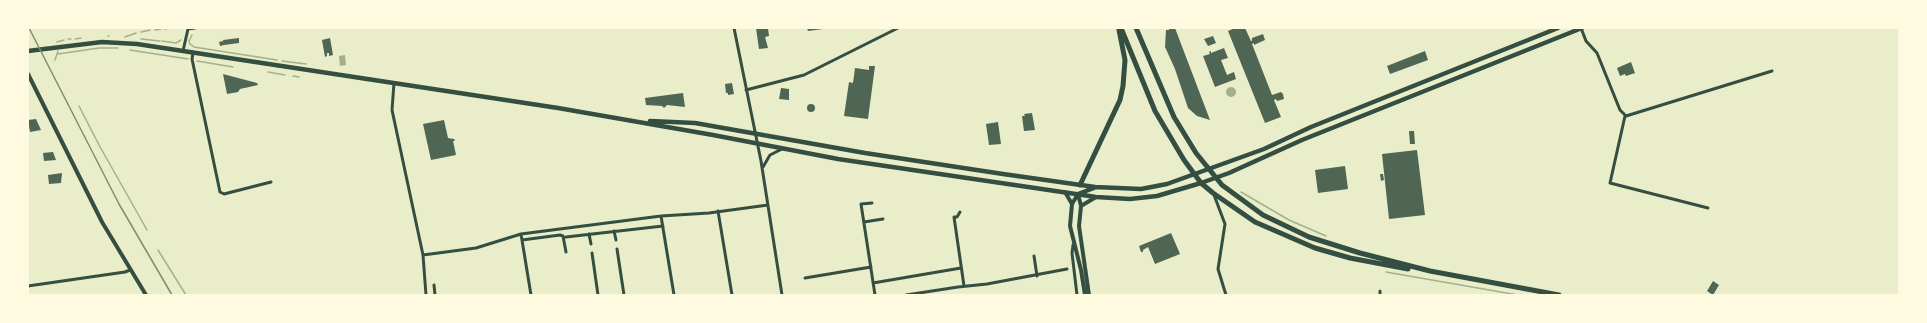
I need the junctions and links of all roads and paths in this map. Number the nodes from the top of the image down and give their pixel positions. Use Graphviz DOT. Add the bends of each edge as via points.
graph roads {
  1 [pos="195,28"];
  2 [pos="734,28"];
  3 [pos="898,28"];
  4 [pos="1120,28"];
  5 [pos="1136,28"];
  6 [pos="1558,28"];
  7 [pos="1581,28"];
  8 [pos="188,29"];
  9 [pos="28,51"];
  10 [pos="183,51"];
  11 [pos="193,53"];
  12 [pos="1772,71"];
  13 [pos="28,74"];
  14 [pos="394,83"];
  15 [pos="746,90"];
  16 [pos="1625,116"];
  17 [pos="651,123"];
  18 [pos="755,134"];
  19 [pos="757,144"];
  20 [pos="782,149"];
  21 [pos="762,169"];
  22 [pos="1208,169"];
  23 [pos="1195,174"];
  24 [pos="1215,178"];
  25 [pos="270,182"];
  26 [pos="1202,183"];
  27 [pos="1080,185"];
  28 [pos="1095,187"];
  29 [pos="1065,192"];
  30 [pos="1213,193"];
  31 [pos="1078,194"];
  32 [pos="1096,197"];
  33 [pos="872,203"];
  34 [pos="1072,204"];
  35 [pos="768,205"];
  36 [pos="1081,206"];
  37 [pos="1708,208"];
  38 [pos="718,211"];
  39 [pos="960,212"];
  40 [pos="661,216"];
  41 [pos="883,219"];
  42 [pos="864,222"];
  43 [pos="662,226"];
  44 [pos="614,231"];
  45 [pos="522,234"];
  46 [pos="589,234"];
  47 [pos="566,237"];
  48 [pos="522,240"];
  49 [pos="616,240"];
  50 [pos="591,244"];
  51 [pos="1073,245"];
  52 [pos="617,249"];
  53 [pos="566,252"];
  54 [pos="592,253"];
  55 [pos="422,255"];
  56 [pos="1034,256"];
  57 [pos="1073,260"];
  58 [pos="871,267"];
  59 [pos="961,268"];
  60 [pos="1067,269"];
  61 [pos="130,270"];
  62 [pos="1430,271"];
  63 [pos="1074,273"];
  64 [pos="1037,276"];
  65 [pos="805,278"];
  66 [pos="873,283"];
  67 [pos="434,284"];
  68 [pos="28,286"];
  69 [pos="964,286"];
  70 [pos="146,295"];
  71 [pos="426,295"];
  72 [pos="435,295"];
  73 [pos="531,295"];
  74 [pos="598,295"];
  75 [pos="624,295"];
  76 [pos="674,295"];
  77 [pos="732,295"];
  78 [pos="782,295"];
  79 [pos="875,295"];
  80 [pos="906,295"];
  81 [pos="1077,295"];
  82 [pos="1085,295"];
  83 [pos="1089,295"];
  84 [pos="1226,295"];
  85 [pos="1559,295"];
  1 -- 8 [label="street"];
  2 -- 15 [label="street"];
  3 -- 15 [label="street" via="804,75"];
  4 -- 23 [label="main road" via="1155,112"];
  4 -- 27 [label="main road" via="1125,60 1120,100"];
  5 -- 22 [label="main road" via="1174,117"];
  6 -- 22 [label="main road" via="1307,128 1264,149"];
  7 -- 16 [label="street" via="1587,42 1597,52 1620,110"];
  7 -- 24 [label="main road" via="1302,140"];
  8 -- 10 [label="street"];
  9 -- 10 [label="main road" via="89,43 136,44"];
  10 -- 11 [label="main road"];
  11 -- 14 [label="main road"];
  11 -- 25 [label="street" via="193,65 220,192 224,194"];
  12 -- 16 [label="street"];
  13 -- 61 [label="street" via="102,222"];
  14 -- 17 [label="main road"];
  14 -- 55 [label="street" via="392,110"];
  15 -- 18 [label="street"];
  16 -- 37 [label="street" via="1610,183"];
  17 -- 18 [label="main road" via="695,123"];
  17 -- 19 [label="main road"];
  18 -- 19 [label="street"];
  18 -- 27 [label="main road"];
  19 -- 20 [label="main road"];
  19 -- 21 [label="street"];
  20 -- 21 [label="street" via="770,155"];
  20 -- 29 [label="main road"];
  21 -- 35 [label="street"];
  22 -- 23 [label="main road"];
  22 -- 24 [label="main road"];
  23 -- 26 [label="main road"];
  23 -- 28 [label="main road" via="1163,185 1141,189"];
  24 -- 26 [label="main road"];
  24 -- 62 [label="main road" via="1245,203 1294,231 1342,248"];
  26 -- 30 [label="main road"];
  26 -- 32 [label="main road" via="1141,198"];
  27 -- 28 [label="main road"];
  27 -- 31 [label="main road"];
  28 -- 31 [label="main road"];
  29 -- 31 [label="main road"];
  29 -- 34 [label="street"];
  30 -- 62 [label="main road" via="1255,222 1315,248 1369,262"];
  30 -- 84 [label="street" via="1225,224 1218,269"];
  31 -- 32 [label="main road"];
  31 -- 34 [label="street"];
  31 -- 36 [label="street"];
  32 -- 36 [label="street"];
  33 -- 42 [label="street" via="861,204"];
  34 -- 51 [label="street" via="1070,226"];
  35 -- 38 [label="street"];
  35 -- 78 [label="street"];
  36 -- 83 [label="street" via="1079,226"];
  38 -- 40 [label="street"];
  38 -- 77 [label="street"];
  39 -- 59 [label="street" via="954,217"];
  40 -- 43 [label="street"];
  40 -- 45 [label="street"];
  41 -- 42 [label="street"];
  42 -- 58 [label="street"];
  43 -- 44 [label="street"];
  43 -- 76 [label="street"];
  44 -- 46 [label="street"];
  44 -- 49 [label="street"];
  45 -- 48 [label="street"];
  45 -- 55 [label="street" via="476,248"];
  46 -- 47 [label="street"];
  46 -- 50 [label="street"];
  48 -- 53 [label="street" via="560,235 563,236"];
  48 -- 73 [label="street"];
  51 -- 57 [label="street"];
  51 -- 82 [label="street"];
  52 -- 75 [label="street"];
  54 -- 74 [label="street"];
  55 -- 71 [label="street"];
  56 -- 64 [label="street"];
  57 -- 60 [label="street"];
  57 -- 63 [label="street"];
  58 -- 65 [label="street"];
  58 -- 66 [label="street"];
  59 -- 66 [label="street"];
  59 -- 69 [label="street"];
  60 -- 63 [label="street"];
  60 -- 64 [label="street"];
  61 -- 68 [label="street"];
  61 -- 70 [label="street"];
  62 -- 85 [label="main road"];
  63 -- 81 [label="street"];
  64 -- 69 [label="street"];
  66 -- 79 [label="street"];
  67 -- 72 [label="street"];
  69 -- 80 [label="street"];
}
